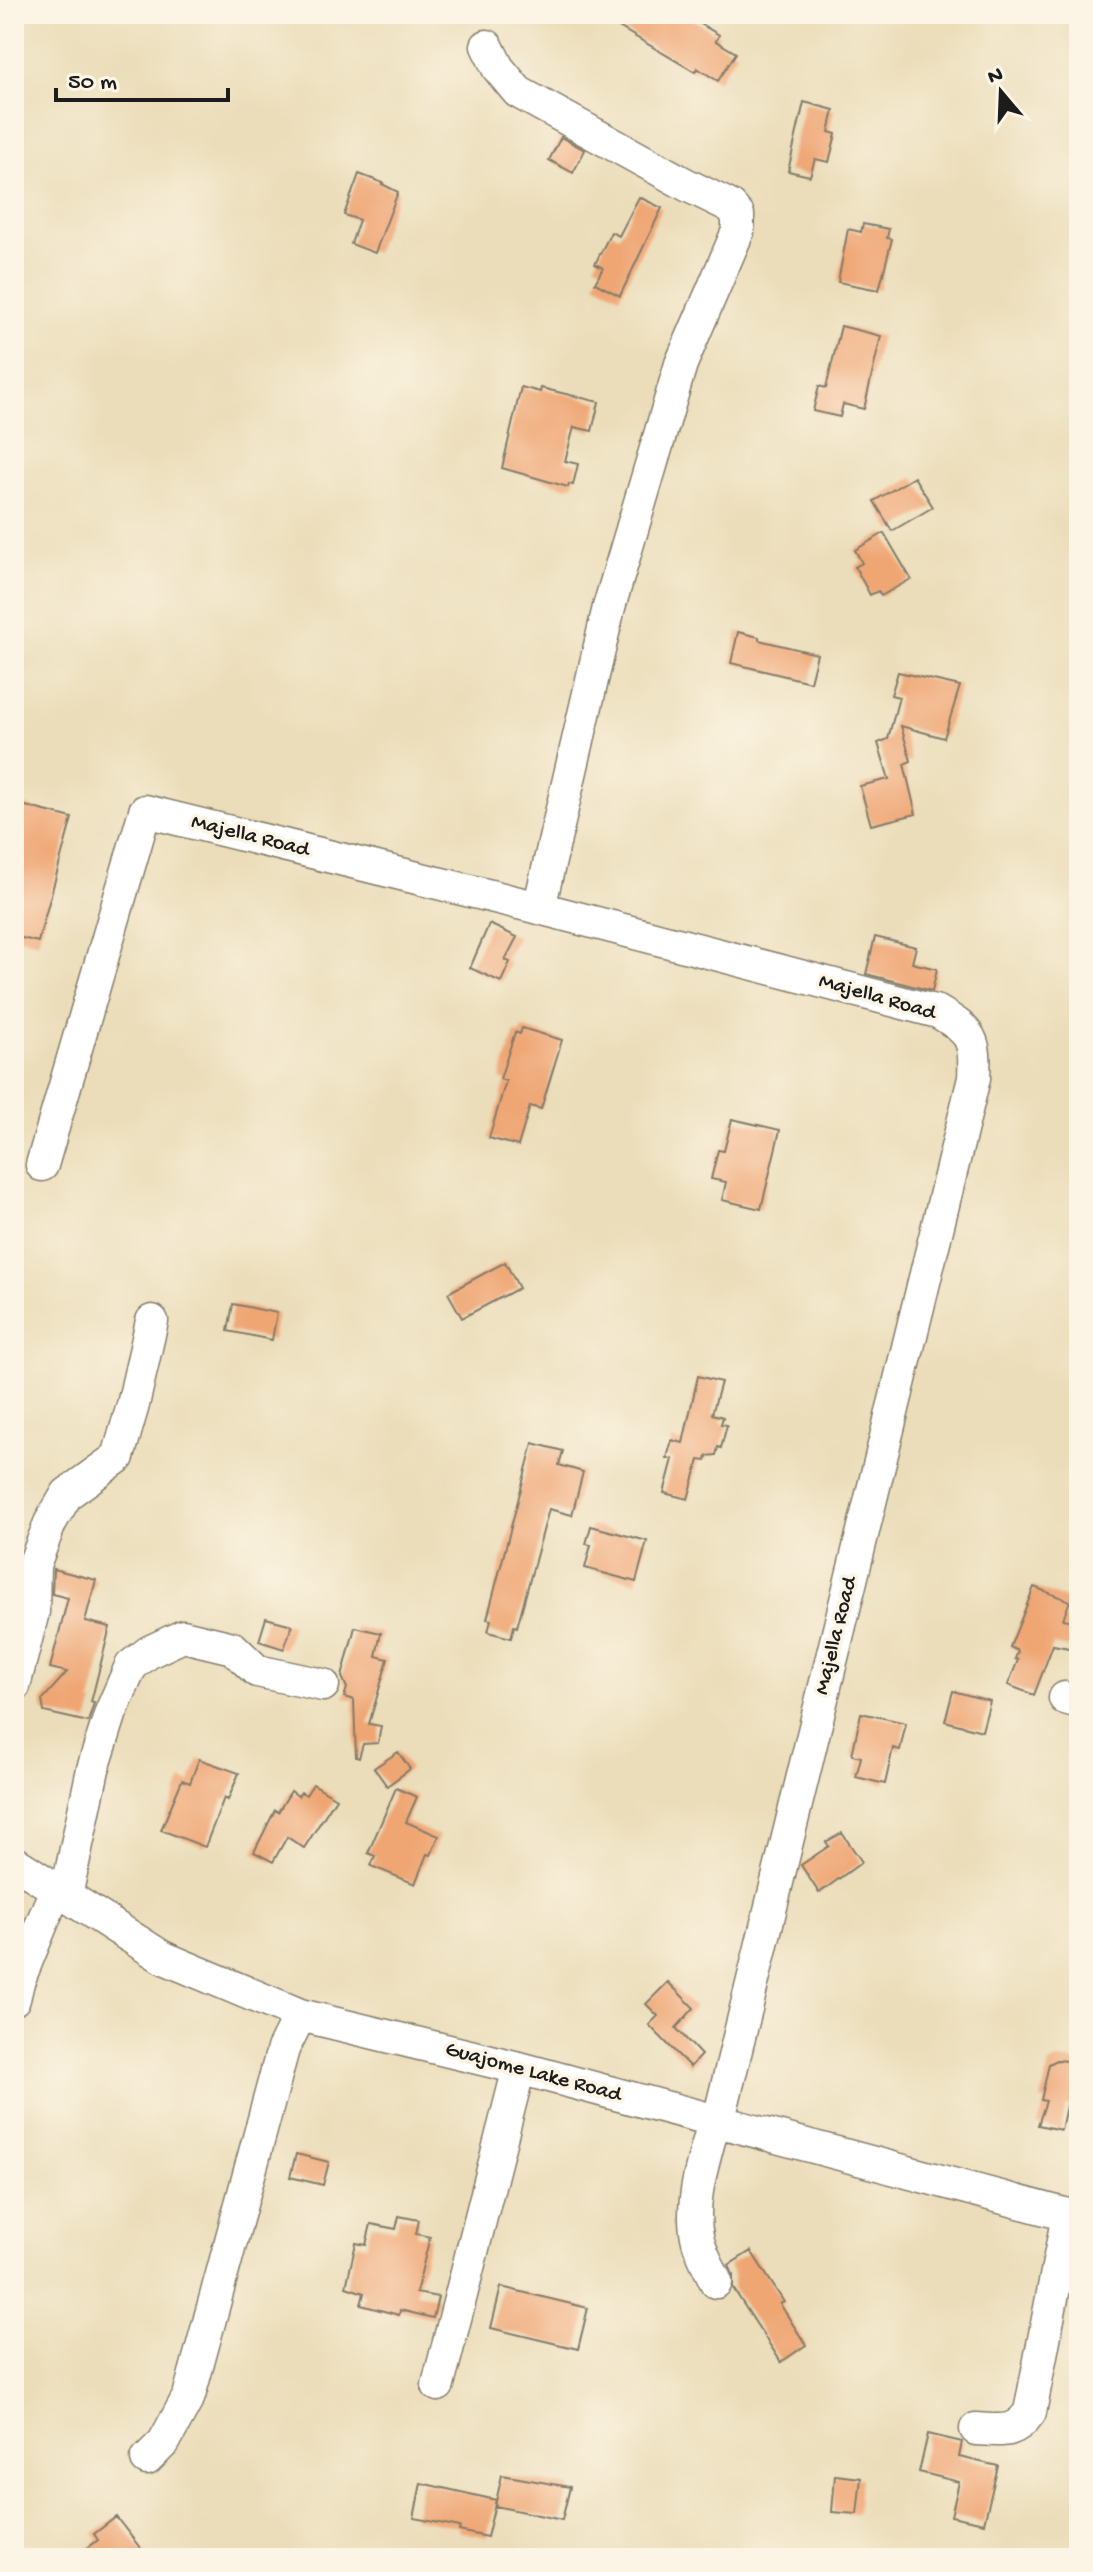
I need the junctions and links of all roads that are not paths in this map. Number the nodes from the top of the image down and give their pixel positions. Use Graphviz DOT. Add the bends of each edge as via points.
graph roads {
  1 [pos="487,46"];
  2 [pos="539,908"];
  3 [pos="42,1165"];
  4 [pos="152,1321"];
  5 [pos="323,1685"];
  6 [pos="14,1686"];
  7 [pos="14,1862"];
  8 [pos="61,1892"];
  9 [pos="14,1999"];
  10 [pos="300,2015"];
  11 [pos="519,2068"];
  12 [pos="716,2122"];
  13 [pos="1074,2216"];
  14 [pos="716,2282"];
  15 [pos="438,2385"];
  16 [pos="976,2429"];
  17 [pos="147,2459"];
  1 -- 2 [label="street" via="518,92 738,215 738,231 681,364 609,607"];
  2 -- 3 [label="street, Majella Road" via="145,811"];
  2 -- 12 [label="street, Majella Road" via="938,1012 964,1028 975,1052 974,1078"];
  4 -- 6 [label="street" via="118,1457 67,1494 34,1565 33,1612"];
  5 -- 8 [label="street" via="257,1671 233,1648 183,1636 131,1666 93,1769"];
  7 -- 8 [label="street, Guajome Lake Road"];
  8 -- 9 [label="street"];
  8 -- 10 [label="street, Guajome Lake Road" via="162,1957"];
  10 -- 11 [label="street, Guajome Lake Road"];
  10 -- 17 [label="street" via="283,2049 189,2396 164,2442"];
  11 -- 12 [label="street, Guajome Lake Road"];
  11 -- 15 [label="street"];
  12 -- 13 [label="street, Guajome Lake Road"];
  12 -- 14 [label="street, Majella Road" via="697,2195 696,2220 698,2241"];
  13 -- 16 [label="street" via="1030,2412 1011,2430"];
}
